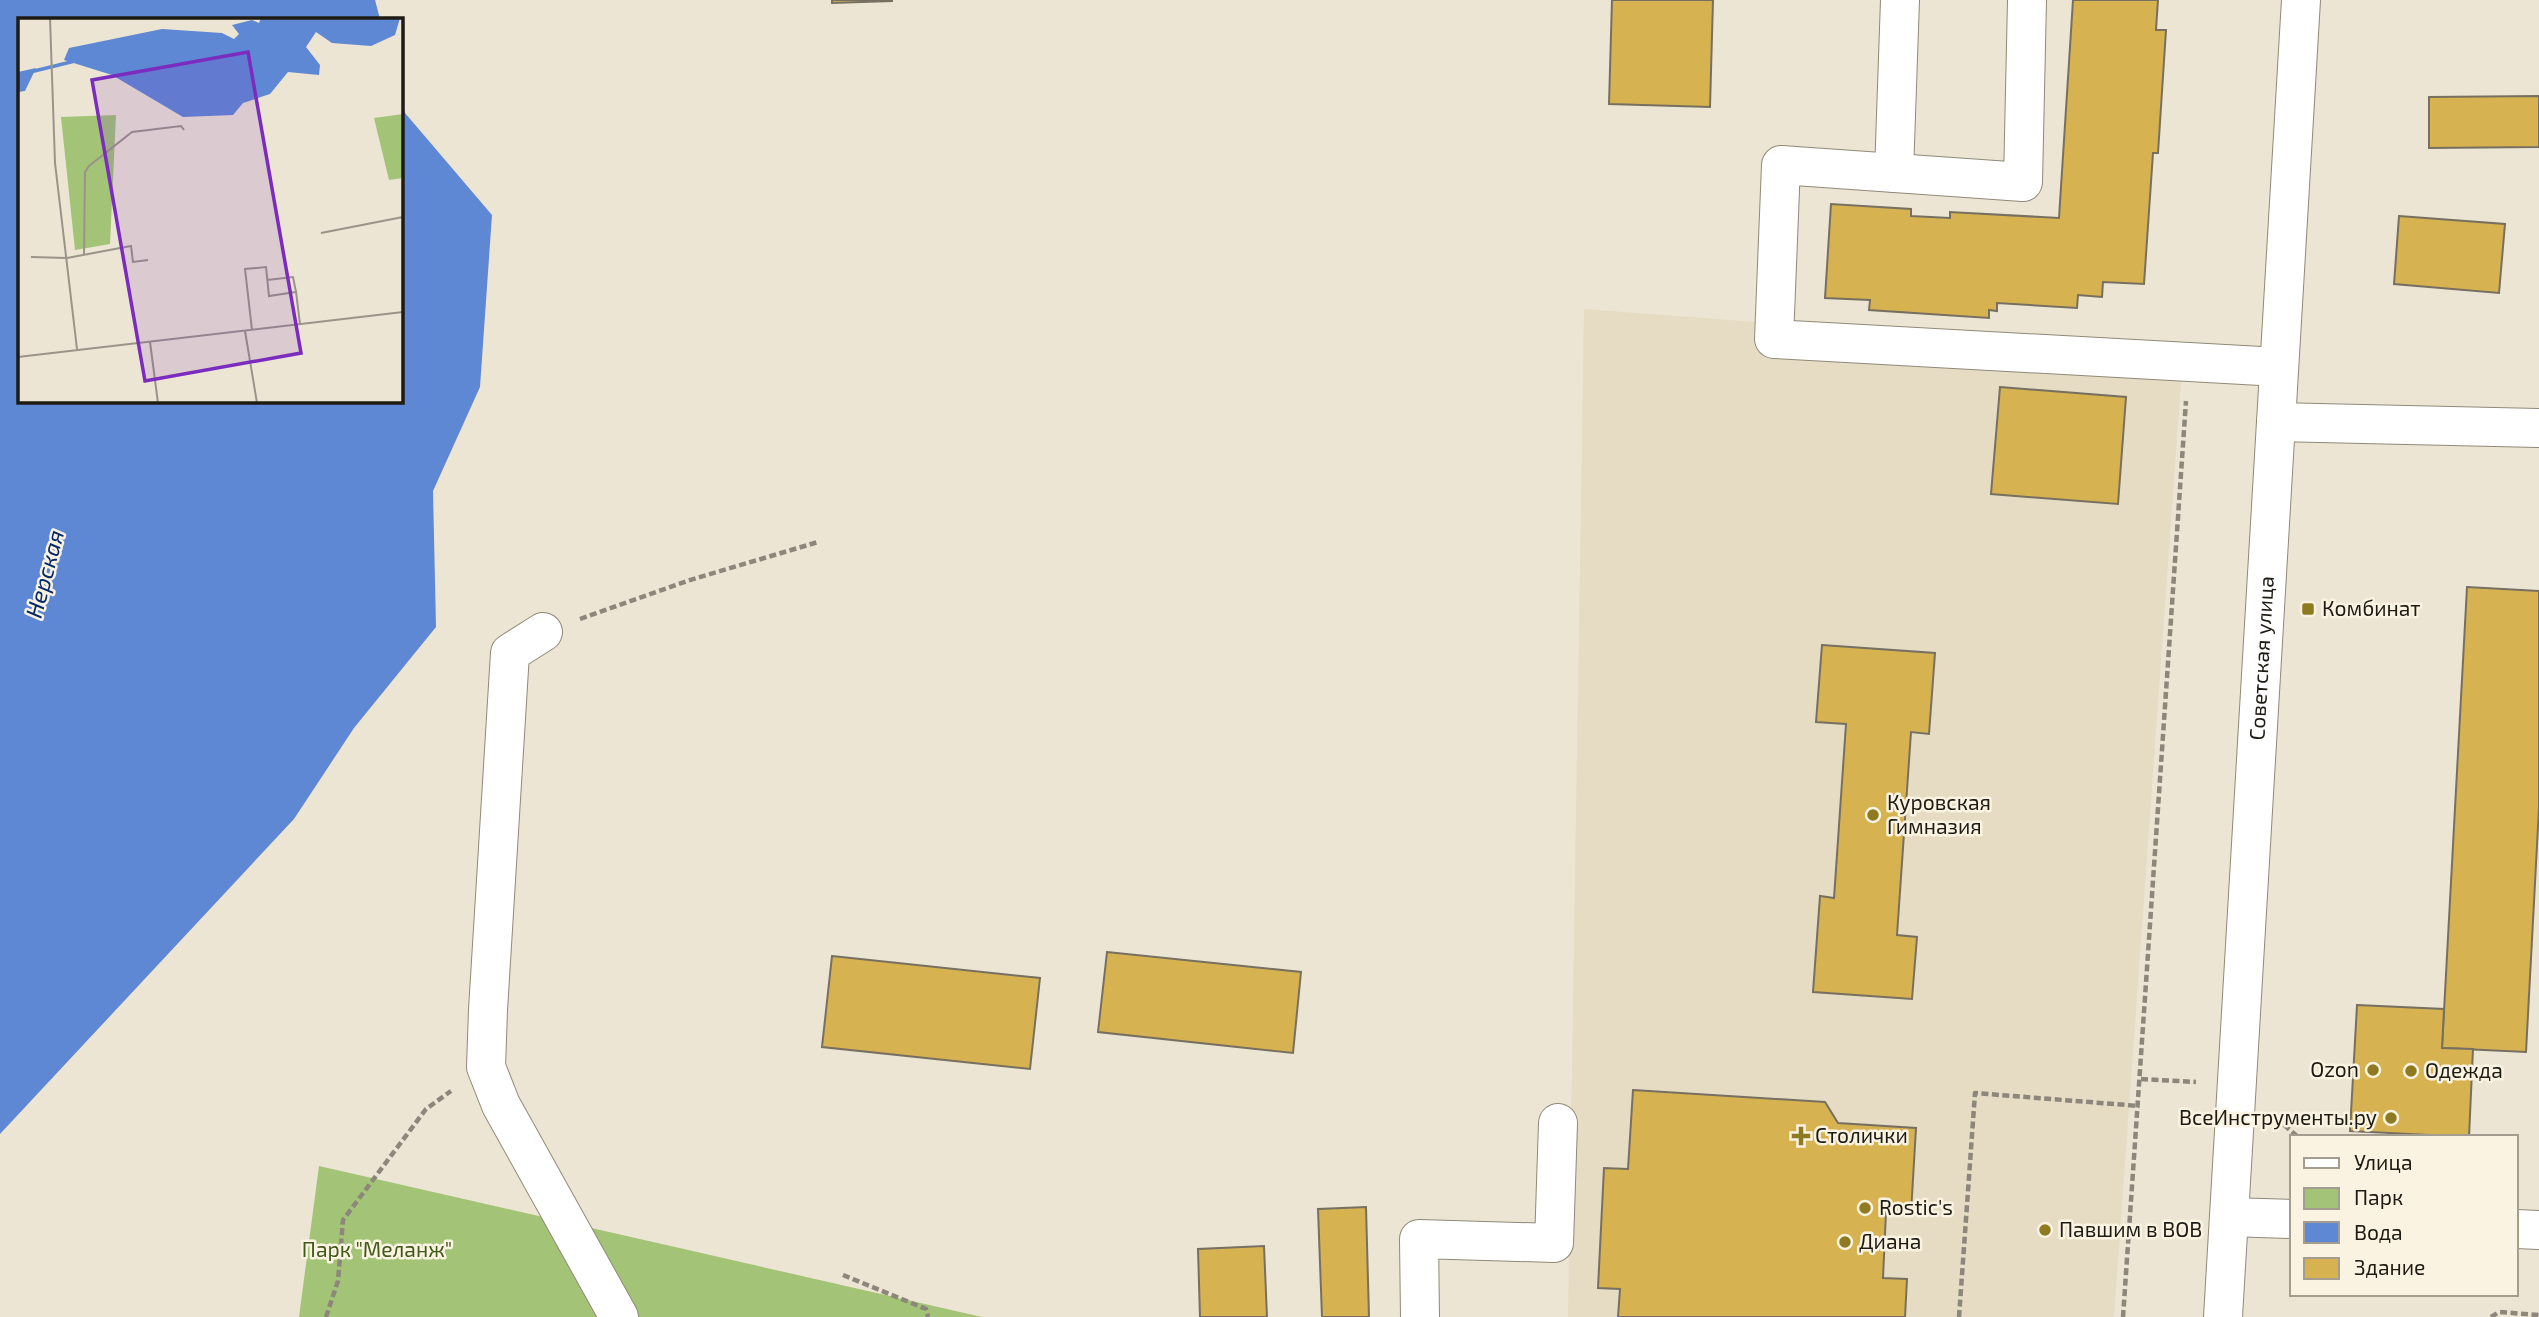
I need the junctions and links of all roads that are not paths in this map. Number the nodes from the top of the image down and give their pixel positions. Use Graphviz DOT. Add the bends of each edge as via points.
graph roads {
  1 [pos="1900,0"];
  2 [pos="2027,0"];
  3 [pos="2301,0"];
  4 [pos="1894,173"];
  5 [pos="2279,367"];
  6 [pos="2276,422"];
  7 [pos="2539,428"];
  8 [pos="543,632"];
  9 [pos="1558,1123"];
  10 [pos="2229,1217"];
  11 [pos="2290,1219"];
  12 [pos="2518,1229"];
  13 [pos="2539,1230"];
  14 [pos="619,1317"];
  15 [pos="1420,1317"];
  16 [pos="2223,1317"];
  1 -- 4 [label="street"];
  2 -- 4 [label="street" via="2023,182"];
  3 -- 5 [label="street, Советская улица"];
  4 -- 5 [label="street" via="1781,165 1774,339"];
  5 -- 6 [label="street, Советская улица"];
  6 -- 7 [label="street"];
  6 -- 10 [label="street, Советская улица"];
  8 -- 14 [label="street" via="510,653 486,1066 500,1105"];
  9 -- 15 [label="street" via="1554,1243 1419,1239"];
  10 -- 11 [label="street"];
  10 -- 16 [label="street, Советская улица"];
  12 -- 13 [label="street"];
}
